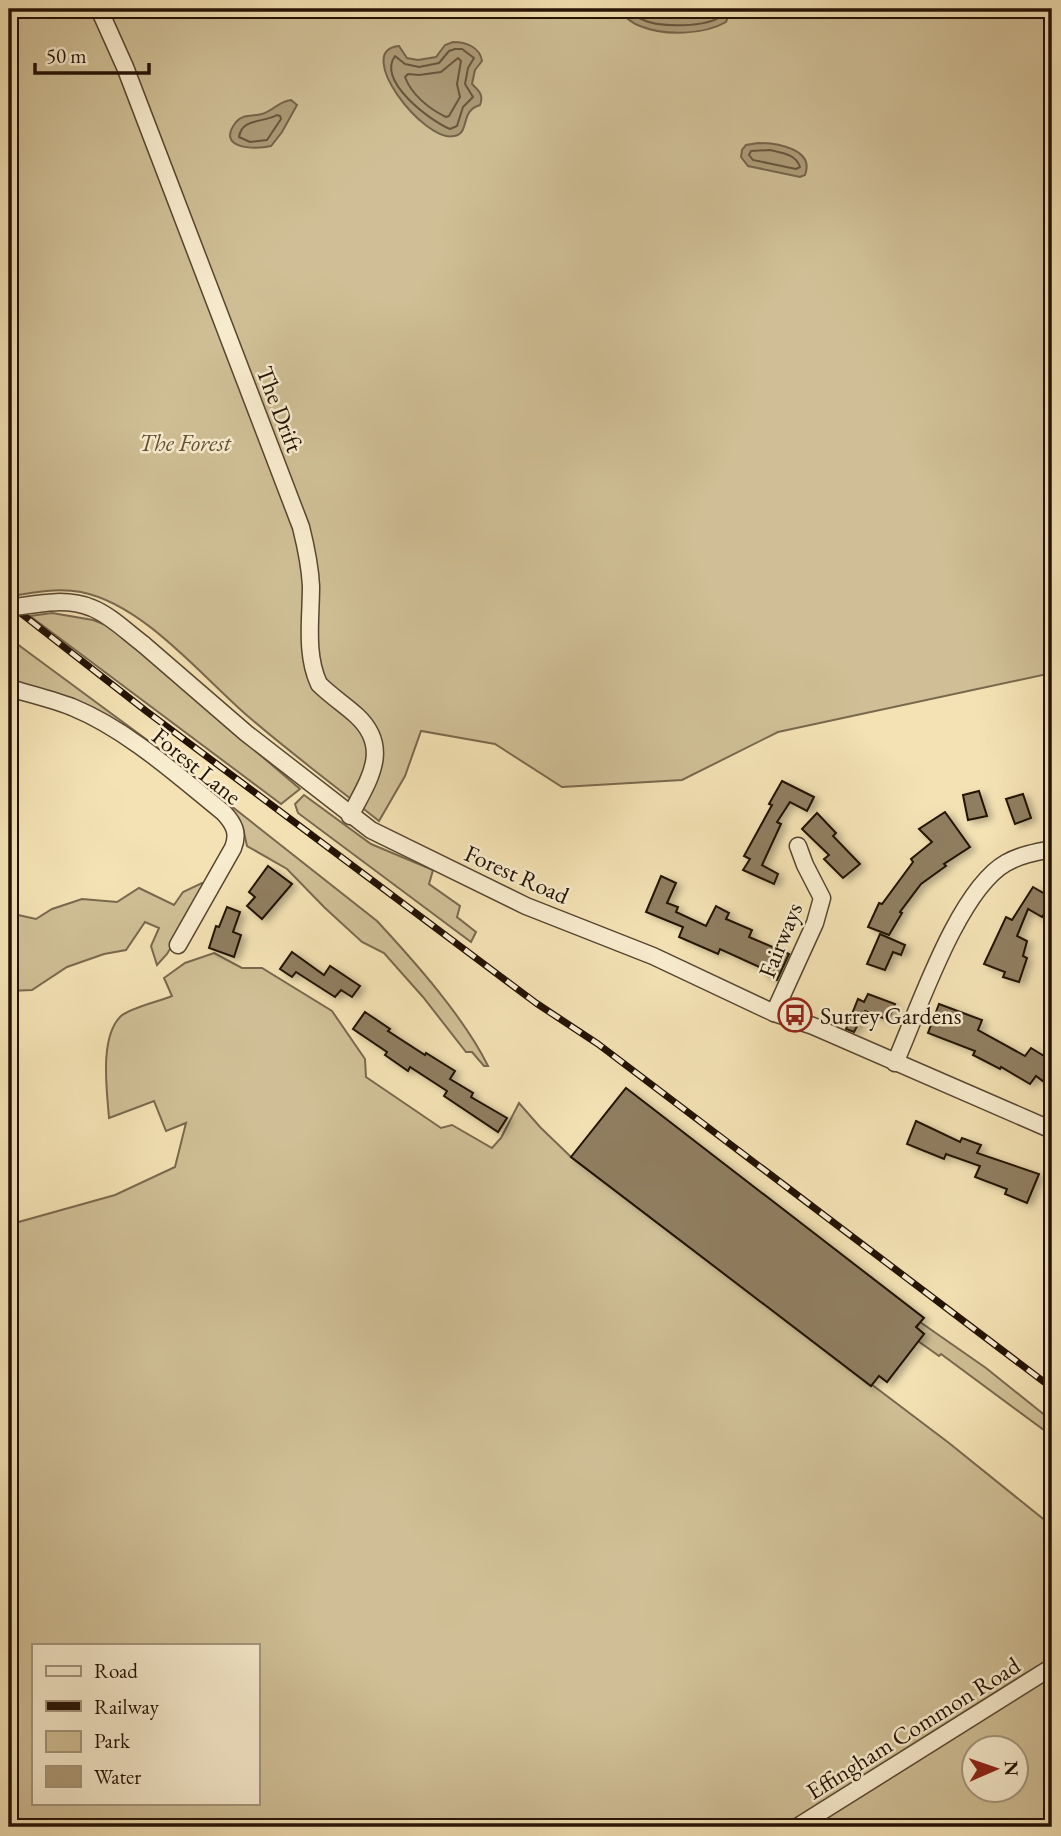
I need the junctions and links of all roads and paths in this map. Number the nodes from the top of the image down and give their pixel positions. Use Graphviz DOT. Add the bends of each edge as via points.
graph roads {
  1 [pos="99,9"];
  2 [pos="9,608"];
  3 [pos="9,688"];
  4 [pos="351,816"];
  5 [pos="798,846"];
  6 [pos="1052,849"];
  7 [pos="178,945"];
  8 [pos="774,1013"];
  9 [pos="895,1063"];
  10 [pos="1052,1130"];
  11 [pos="1052,1667"];
  12 [pos="797,1827"];
  1 -- 4 [label="street, The Drift" via="301,527 309,565 314,674 319,684 370,730 376,746 375,762"];
  2 -- 4 [label="street, Forest Road, bridge" via="57,602 94,609"];
  3 -- 7 [label="street, Forest Lane" via="73,708 113,730 153,756 232,821 236,832 233,848"];
  4 -- 8 [label="street, Forest Road" via="526,906 653,956"];
  5 -- 8 [label="street, Fairways" via="822,898"];
  6 -- 9 [label="street" via="1004,863 974,893 950,935"];
  8 -- 9 [label="street, Forest Road"];
  9 -- 10 [label="street, Forest Road"];
  11 -- 12 [label="street, Effingham Common Road"];
}
